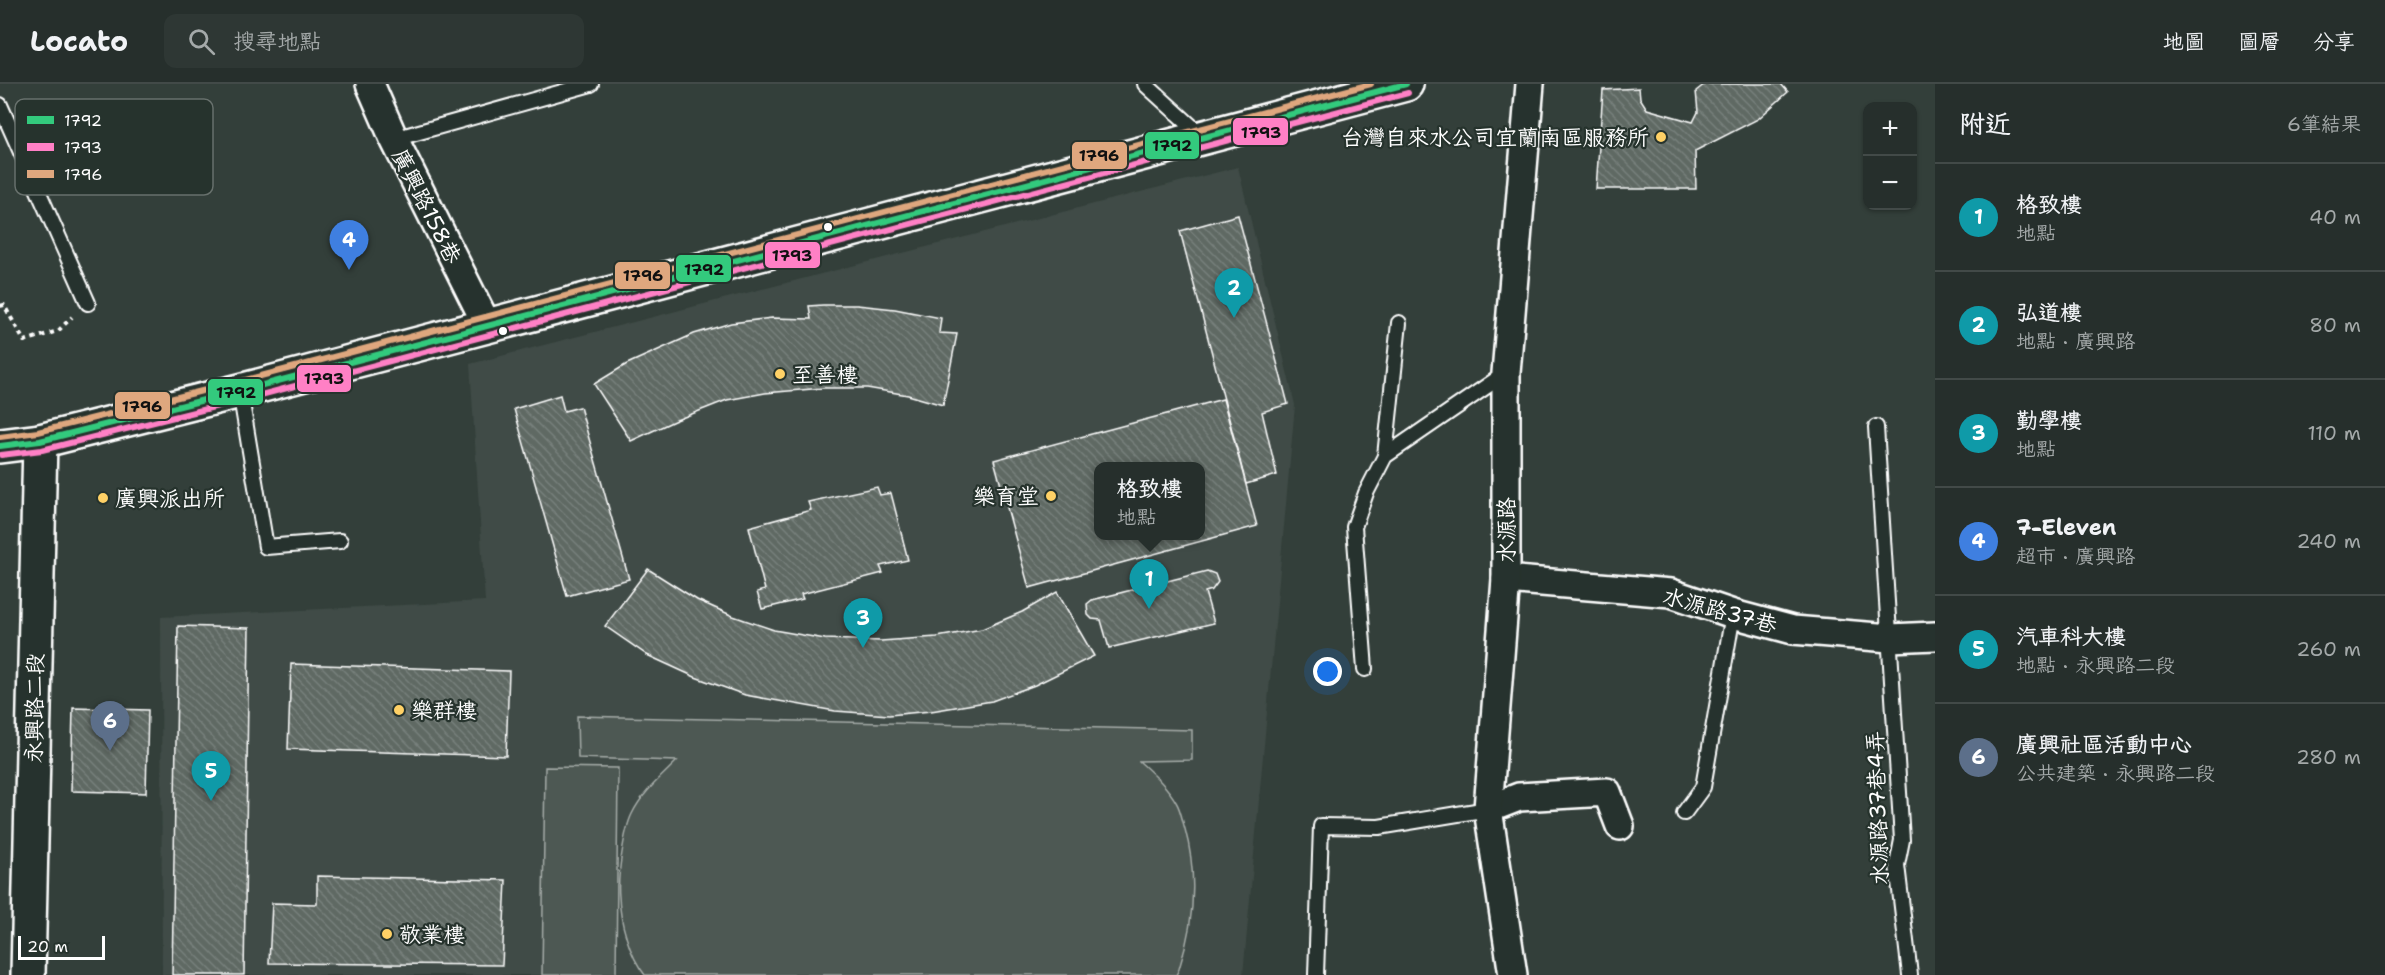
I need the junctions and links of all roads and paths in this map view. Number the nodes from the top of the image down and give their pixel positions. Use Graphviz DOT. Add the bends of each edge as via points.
graph roads {
  1 [pos="370,84"];
  2 [pos="591,84"];
  3 [pos="1145,84"];
  4 [pos="1406,84"];
  5 [pos="1530,84"];
  6 [pos="0,105"];
  7 [pos="1204,137"];
  8 [pos="15,139"];
  9 [pos="394,139"];
  10 [pos="40,195"];
  11 [pos="88,303"];
  12 [pos="0,306"];
  13 [pos="1399,323"];
  14 [pos="488,327"];
  15 [pos="1506,373"];
  16 [pos="240,391"];
  17 [pos="1876,427"];
  18 [pos="40,441"];
  19 [pos="0,446"];
  20 [pos="1385,456"];
  21 [pos="340,541"];
  22 [pos="1506,579"];
  23 [pos="1732,614"];
  24 [pos="1935,636"];
  25 [pos="1890,638"];
  26 [pos="1365,669"];
  27 [pos="1488,809"];
  28 [pos="1684,813"];
  29 [pos="1620,826"];
  30 [pos="28,975"];
  31 [pos="1316,975"];
  32 [pos="1513,975"];
  33 [pos="1910,975"];
  1 -- 9 [label="street, 廣興路158巷"];
  2 -- 9 [label="lane"];
  3 -- 7 [label="lane"];
  4 -- 7 [label="main road"];
  5 -- 15 [label="street, 水源路"];
  6 -- 8 [label="lane"];
  7 -- 14 [label="main road"];
  9 -- 14 [label="street, 廣興路158巷"];
  10 -- 11 [label="lane"];
  11 -- 12 [label="path" via="58,331 24,340 4,305"];
  13 -- 20 [label="lane"];
  14 -- 16 [label="main road"];
  15 -- 20 [label="lane"];
  15 -- 22 [label="street, 水源路"];
  16 -- 18 [label="main road"];
  16 -- 21 [label="lane" via="266,547"];
  17 -- 25 [label="lane, 水源路37巷4弄"];
  18 -- 19 [label="main road"];
  18 -- 30 [label="main road, 永興路二段"];
  20 -- 26 [label="lane" via="1354,527"];
  22 -- 23 [label="street, 水源路37巷" via="1671,593"];
  22 -- 27 [label="street, 水源路"];
  23 -- 25 [label="street, 水源路37巷" via="1793,630"];
  23 -- 28 [label="lane" via="1703,787"];
  24 -- 25 [label="street, 水源路37巷"];
  25 -- 33 [label="lane, 水源路37巷4弄" via="1902,840 1897,865"];
  27 -- 29 [label="street" via="1519,797 1607,792"];
  27 -- 31 [label="lane" via="1379,827 1321,825"];
  27 -- 32 [label="street, 水源路"];
}
